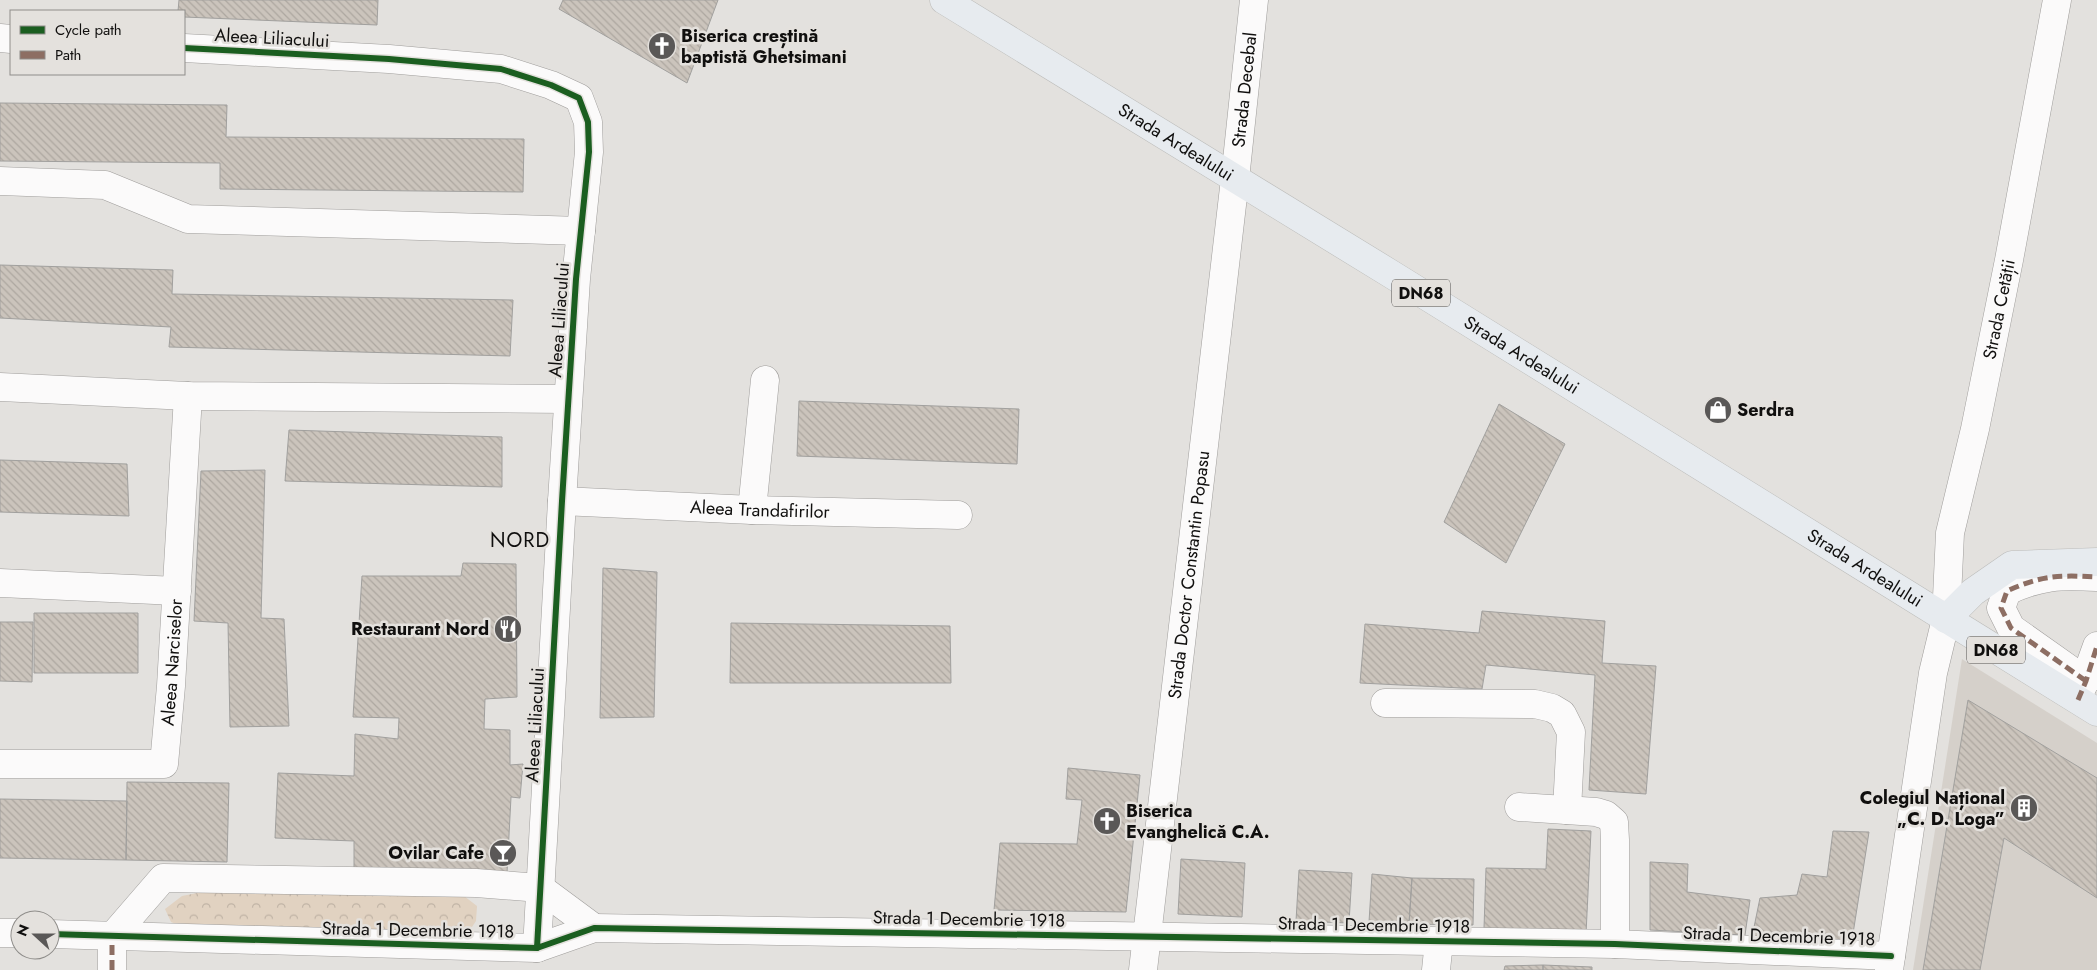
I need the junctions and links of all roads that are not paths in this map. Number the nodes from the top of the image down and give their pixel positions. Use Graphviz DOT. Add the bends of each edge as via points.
graph roads {
  1 [pos="944,0"];
  2 [pos="1254,0"];
  3 [pos="2057,0"];
  4 [pos="185,48"];
  5 [pos="0,180"];
  6 [pos="1235,180"];
  7 [pos="581,231"];
  8 [pos="765,380"];
  9 [pos="0,387"];
  10 [pos="188,396"];
  11 [pos="568,399"];
  12 [pos="562,502"];
  13 [pos="752,510"];
  14 [pos="958,515"];
  15 [pos="2097,562"];
  16 [pos="2097,577"];
  17 [pos="0,583"];
  18 [pos="177,591"];
  19 [pos="1946,619"];
  20 [pos="2097,646"];
  21 [pos="2087,698"];
  22 [pos="1385,703"];
  23 [pos="0,764"];
  24 [pos="1519,807"];
  25 [pos="1567,810"];
  26 [pos="540,888"];
  27 [pos="594,928"];
  28 [pos="60,934"];
  29 [pos="112,937"];
  30 [pos="1146,937"];
  31 [pos="1439,941"];
  32 [pos="1615,944"];
  33 [pos="537,948"];
  34 [pos="475,958"];
  35 [pos="1890,963"];
  36 [pos="112,970"];
  37 [pos="1142,970"];
  38 [pos="1436,970"];
  1 -- 6 [label="main road, Strada Ardealului / DN68"];
  2 -- 6 [label="street, Strada Decebal"];
  3 -- 19 [label="street, Strada Cetății" via="2009,260 1950,533"];
  4 -- 7 [label="street, Aleea Liliacului" via="452,64 501,69 552,85 579,98 588,122 589,152"];
  5 -- 7 [label="street" via="105,186 188,219"];
  6 -- 19 [label="main road, Strada Ardealului / DN68"];
  6 -- 30 [label="street, Strada Doctor Constantin Popasu"];
  7 -- 11 [label="street, Aleea Liliacului"];
  8 -- 13 [label="street"];
  9 -- 10 [label="street, Aleea Liliacului"];
  10 -- 11 [label="street, Aleea Liliacului"];
  10 -- 18 [label="street, Aleea Narciselor"];
  11 -- 12 [label="street, Aleea Liliacului"];
  12 -- 13 [label="street, Aleea Trandafirilor"];
  12 -- 26 [label="street, Aleea Liliacului"];
  13 -- 14 [label="street, Aleea Trandafirilor"];
  15 -- 19 [label="main road" via="2012,565 1973,592"];
  16 -- 21 [label="street" via="2058,575 2026,583 2008,592 2001,608 2011,628"];
  17 -- 18 [label="street"];
  18 -- 23 [label="street, Aleea Narciselor" via="164,764"];
  19 -- 21 [label="main road, Strada Ardealului / DN68"];
  19 -- 35 [label="street, Strada Cetății" via="1933,672"];
  20 -- 21 [label="street"];
  22 -- 25 [label="street" via="1534,704 1552,708 1562,714 1571,732"];
  24 -- 25 [label="street"];
  25 -- 32 [label="street" via="1596,812 1614,822"];
  26 -- 27 [label="street"];
  26 -- 29 [label="street" via="476,882 163,878"];
  26 -- 33 [label="street, Aleea Liliacului"];
  27 -- 30 [label="street, Strada 1 Decembrie 1918"];
  27 -- 33 [label="street, Strada 1 Decembrie 1918"];
  28 -- 29 [label="street, Strada 1 Decembrie 1918"];
  29 -- 34 [label="street, Strada 1 Decembrie 1918"];
  29 -- 36 [label="street"];
  30 -- 31 [label="street, Strada 1 Decembrie 1918"];
  30 -- 37 [label="street, Strada Doctor Constantin Popasu"];
  31 -- 32 [label="street, Strada 1 Decembrie 1918"];
  31 -- 38 [label="street"];
  32 -- 35 [label="street, Strada 1 Decembrie 1918"];
  33 -- 34 [label="street, Strada 1 Decembrie 1918"];
}
